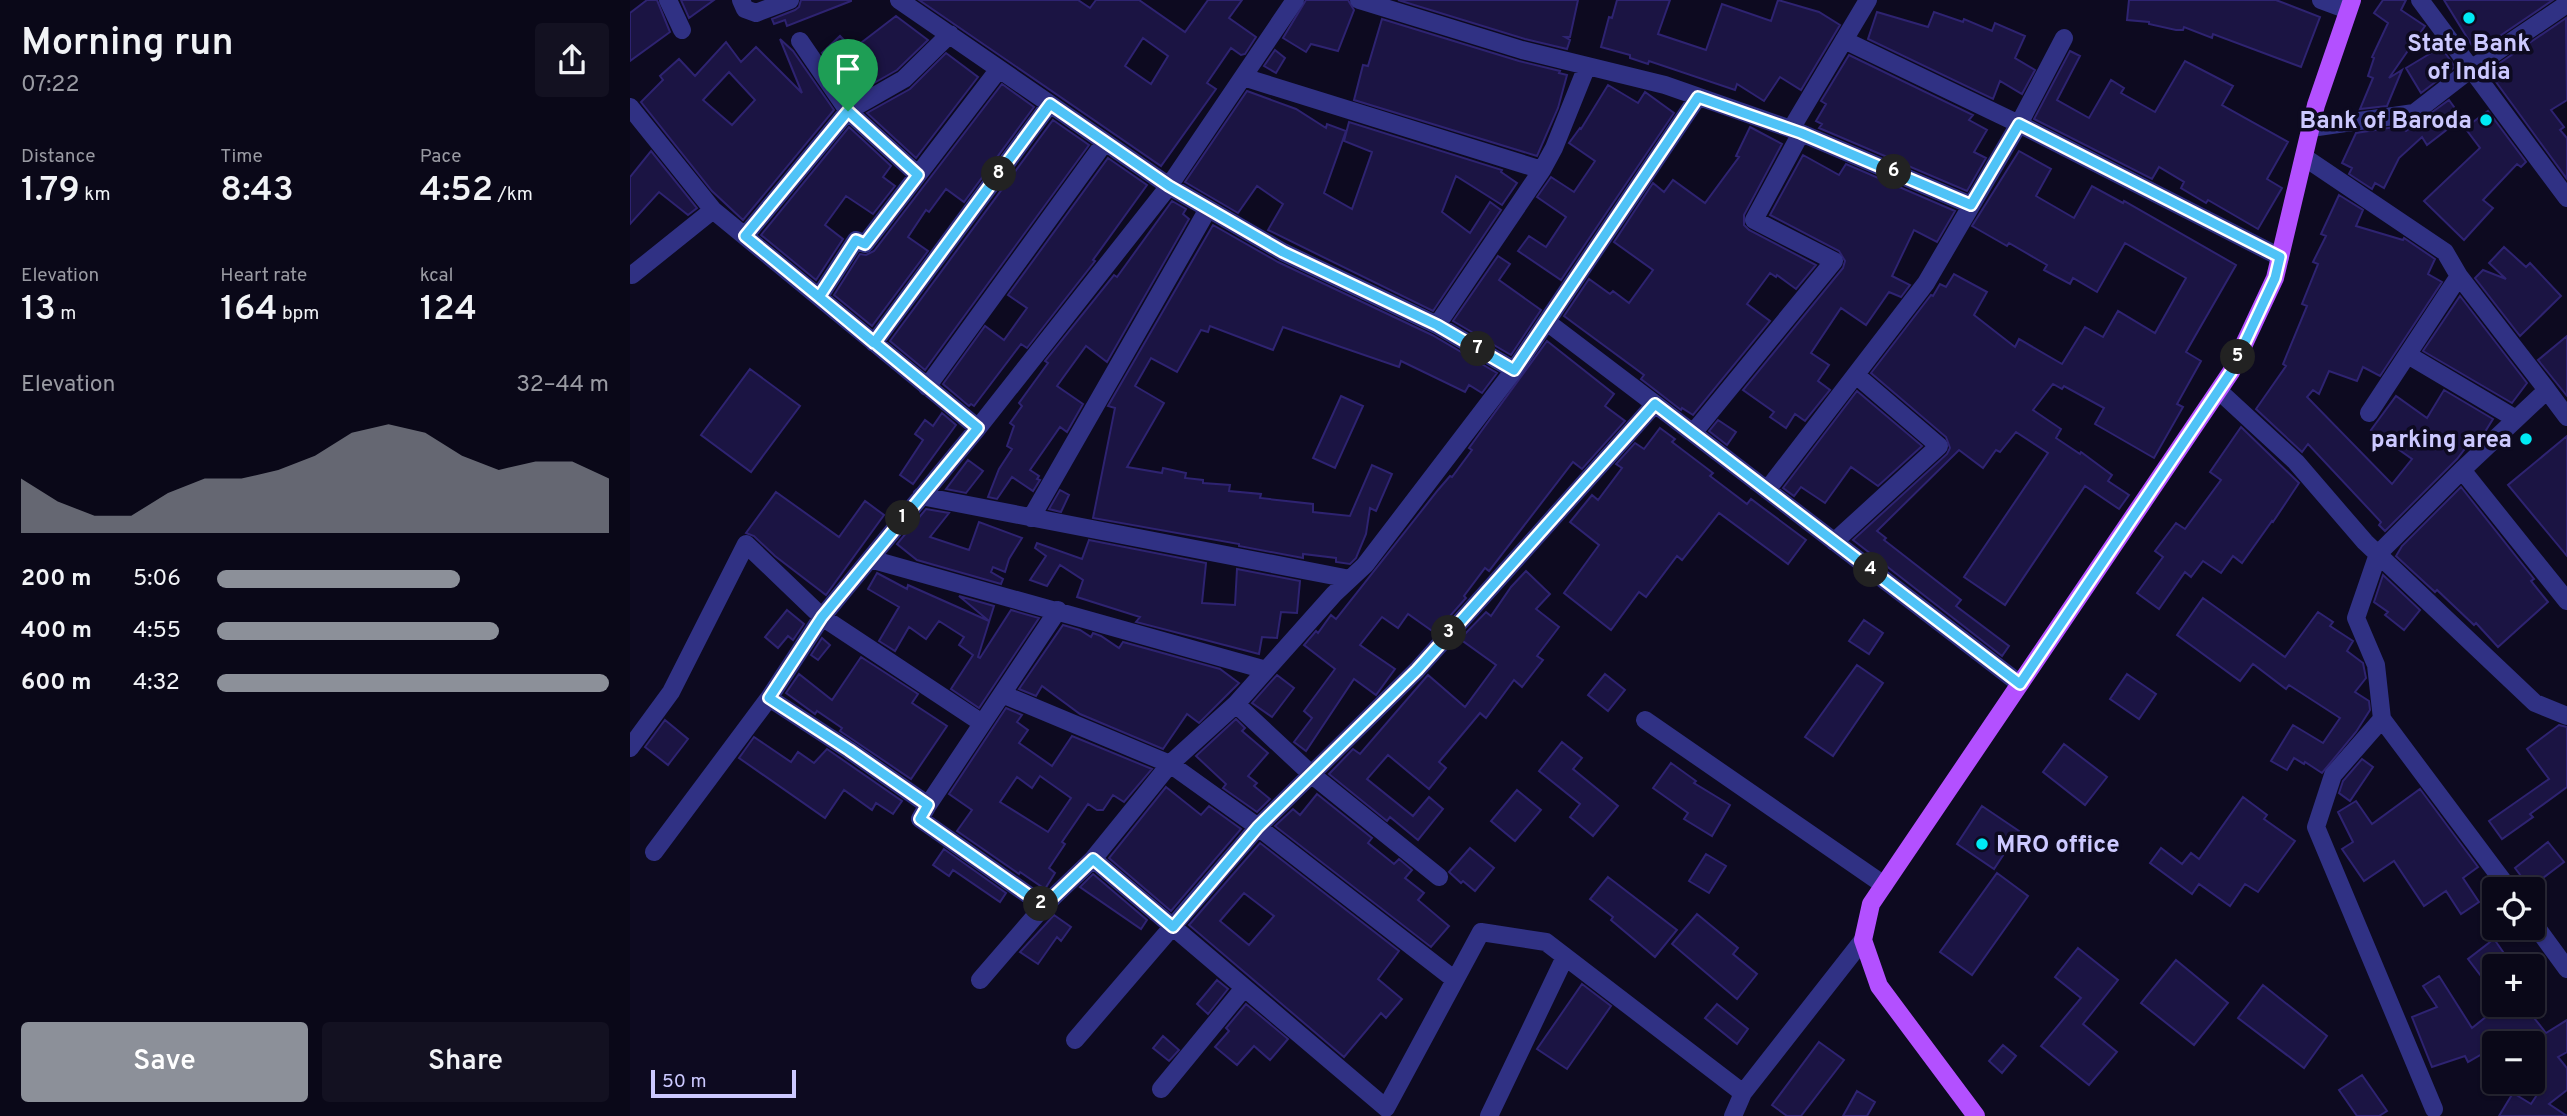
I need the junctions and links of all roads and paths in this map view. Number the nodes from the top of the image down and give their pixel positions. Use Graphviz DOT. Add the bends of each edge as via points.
graph roads {
  1 [pos="668,0"];
  2 [pos="741,0"];
  3 [pos="790,0"];
  4 [pos="899,0"];
  5 [pos="1295,0"];
  6 [pos="1359,0"];
  7 [pos="1868,0"];
  8 [pos="2321,0"];
  9 [pos="2420,0"];
  10 [pos="2567,4"];
  11 [pos="2350,5"];
  12 [pos="682,30"];
  13 [pos="950,34"];
  14 [pos="2064,38"];
  15 [pos="1844,40"];
  16 [pos="800,41"];
  17 [pos="1587,66"];
  18 [pos="999,69"];
  19 [pos="2471,69"];
  20 [pos="1243,77"];
  21 [pos="1698,97"];
  22 [pos="1050,104"];
  23 [pos="630,107"];
  24 [pos="848,111"];
  25 [pos="2019,124"];
  26 [pos="2311,128"];
  27 [pos="1796,131"];
  28 [pos="1105,142"];
  29 [pos="2304,157"];
  30 [pos="1542,170"];
  31 [pos="918,175"];
  32 [pos="1169,186"];
  33 [pos="2567,197"];
  34 [pos="1971,205"];
  35 [pos="1208,209"];
  36 [pos="713,210"];
  37 [pos="745,236"];
  38 [pos="2280,257"];
  39 [pos="631,275"];
  40 [pos="2459,276"];
  41 [pos="819,297"];
  42 [pos="1546,322"];
  43 [pos="1437,325"];
  44 [pos="874,343"];
  45 [pos="2408,355"];
  46 [pos="1514,370"];
  47 [pos="1856,375"];
  48 [pos="928,387"];
  49 [pos="2547,390"];
  50 [pos="2219,391"];
  51 [pos="1655,404"];
  52 [pos="2370,413"];
  53 [pos="2567,417"];
  54 [pos="2516,419"];
  55 [pos="978,428"];
  56 [pos="1693,433"];
  57 [pos="2462,470"];
  58 [pos="1767,490"];
  59 [pos="921,496"];
  60 [pos="1031,518"];
  61 [pos="1834,542"];
  62 [pos="2378,554"];
  63 [pos="870,559"];
  64 [pos="1349,579"];
  65 [pos="2567,600"];
  66 [pos="1058,610"];
  67 [pos="822,617"];
  68 [pos="1266,670"];
  69 [pos="2020,684"];
  70 [pos="1002,694"];
  71 [pos="769,698"];
  72 [pos="1236,704"];
  73 [pos="2567,716"];
  74 [pos="2382,719"];
  75 [pos="1645,720"];
  76 [pos="982,723"];
  77 [pos="630,748"];
  78 [pos="1170,764"];
  79 [pos="1311,774"];
  80 [pos="928,805"];
  81 [pos="1258,827"];
  82 [pos="654,852"];
  83 [pos="1093,859"];
  84 [pos="1439,877"];
  85 [pos="2500,877"];
  86 [pos="1884,885"];
  87 [pos="1044,906"];
  88 [pos="1173,927"];
  89 [pos="2545,938"];
  90 [pos="1863,940"];
  91 [pos="1565,957"];
  92 [pos="2567,968"];
  93 [pos="1455,979"];
  94 [pos="979,980"];
  95 [pos="1244,988"];
  96 [pos="1075,1040"];
  97 [pos="1161,1088"];
  98 [pos="1743,1093"];
  99 [pos="1384,1112"];
  100 [pos="2435,1114"];
  101 [pos="1489,1116"];
  102 [pos="1733,1116"];
  103 [pos="1976,1116"];
  1 -- 12 [label="street"];
  2 -- 3 [label="street" via="745,9 756,13"];
  4 -- 13 [label="street"];
  5 -- 20 [label="street"];
  6 -- 17 [label="street"];
  7 -- 15 [label="street"];
  8 -- 11 [label="street"];
  9 -- 19 [label="street"];
  10 -- 19 [label="street"];
  11 -- 26 [label="main road"];
  13 -- 18 [label="street"];
  13 -- 24 [label="street" via="904,79"];
  14 -- 25 [label="street"];
  15 -- 25 [label="street"];
  15 -- 27 [label="street"];
  16 -- 24 [label="street"];
  17 -- 21 [label="street"];
  17 -- 30 [label="street"];
  18 -- 22 [label="street"];
  18 -- 31 [label="street"];
  19 -- 26 [label="street" via="2414,113"];
  19 -- 33 [label="street"];
  20 -- 30 [label="street"];
  20 -- 32 [label="street"];
  21 -- 27 [label="street"];
  21 -- 42 [label="street"];
  22 -- 28 [label="street"];
  22 -- 44 [label="street"];
  23 -- 36 [label="street"];
  24 -- 31 [label="street"];
  24 -- 37 [label="street"];
  25 -- 34 [label="street"];
  25 -- 38 [label="street"];
  26 -- 29 [label="main road"];
  27 -- 34 [label="street"];
  27 -- 56 [label="street" via="1754,220 1834,261"];
  28 -- 32 [label="street"];
  28 -- 48 [label="street"];
  29 -- 38 [label="main road"];
  29 -- 40 [label="street" via="2445,252"];
  30 -- 43 [label="street"];
  31 -- 41 [label="street" via="865,244 856,240"];
  32 -- 35 [label="street"];
  32 -- 55 [label="street"];
  34 -- 47 [label="street" via="1926,283"];
  35 -- 43 [label="street" via="1283,252"];
  35 -- 60 [label="street"];
  36 -- 37 [label="street"];
  36 -- 39 [label="street"];
  37 -- 41 [label="street"];
  38 -- 50 [label="main road" via="2275,278"];
  40 -- 45 [label="street"];
  40 -- 49 [label="street"];
  41 -- 44 [label="street"];
  42 -- 46 [label="street"];
  42 -- 51 [label="street"];
  43 -- 46 [label="street"];
  44 -- 48 [label="street"];
  45 -- 52 [label="street"];
  45 -- 54 [label="street"];
  46 -- 64 [label="street" via="1365,565"];
  47 -- 58 [label="street"];
  47 -- 61 [label="street" via="1939,446"];
  48 -- 55 [label="street"];
  49 -- 53 [label="street"];
  49 -- 54 [label="street"];
  50 -- 62 [label="street" via="2296,462"];
  50 -- 69 [label="main road"];
  51 -- 56 [label="street"];
  51 -- 79 [label="street" via="1417,670"];
  54 -- 57 [label="street"];
  55 -- 59 [label="street"];
  56 -- 58 [label="street"];
  57 -- 62 [label="street"];
  57 -- 65 [label="street"];
  58 -- 61 [label="street"];
  59 -- 60 [label="street"];
  59 -- 63 [label="street"];
  60 -- 64 [label="street"];
  61 -- 69 [label="street"];
  62 -- 73 [label="street" via="2535,703"];
  62 -- 74 [label="street" via="2356,618 2376,665"];
  63 -- 66 [label="street"];
  63 -- 67 [label="street"];
  64 -- 68 [label="street"];
  66 -- 68 [label="street"];
  66 -- 70 [label="street"];
  67 -- 71 [label="street"];
  67 -- 76 [label="street"];
  67 -- 77 [label="street" via="746,544 671,692"];
  68 -- 72 [label="street"];
  69 -- 86 [label="main road"];
  70 -- 76 [label="street"];
  70 -- 78 [label="street"];
  71 -- 80 [label="street"];
  71 -- 82 [label="street"];
  72 -- 78 [label="street"];
  72 -- 79 [label="street"];
  74 -- 85 [label="street"];
  74 -- 100 [label="street" via="2333,775 2316,827"];
  75 -- 86 [label="street"];
  76 -- 80 [label="street"];
  78 -- 81 [label="street"];
  78 -- 83 [label="street"];
  79 -- 81 [label="street"];
  79 -- 84 [label="street"];
  80 -- 87 [label="street" via="920,819"];
  81 -- 88 [label="street"];
  81 -- 93 [label="street"];
  83 -- 87 [label="street"];
  83 -- 88 [label="street"];
  86 -- 90 [label="main road" via="1871,904"];
  87 -- 94 [label="street"];
  88 -- 95 [label="street"];
  88 -- 96 [label="street"];
  89 -- 92 [label="street"];
  90 -- 98 [label="street"];
  90 -- 103 [label="main road" via="1879,986"];
  91 -- 93 [label="street" via="1546,942 1481,932"];
  91 -- 98 [label="street"];
  91 -- 101 [label="street"];
  93 -- 99 [label="street"];
  95 -- 97 [label="street"];
  95 -- 99 [label="street"];
  98 -- 102 [label="street"];
}
